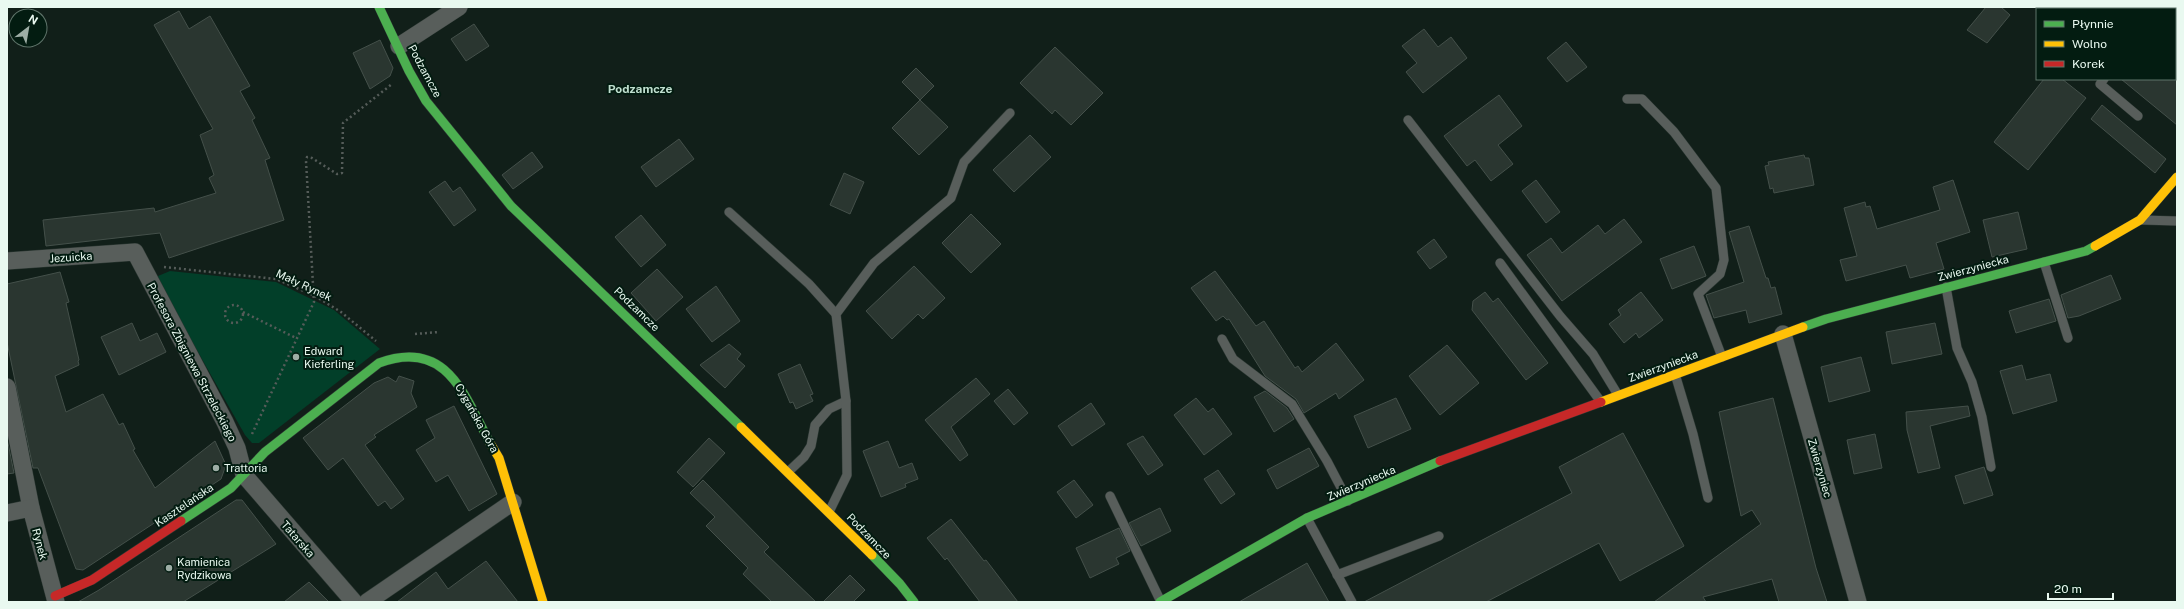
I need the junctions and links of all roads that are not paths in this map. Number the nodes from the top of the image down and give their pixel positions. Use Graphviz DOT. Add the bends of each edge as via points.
graph roads {
  1 [pos="379,7"];
  2 [pos="459,7"];
  3 [pos="399,46"];
  4 [pos="2103,80"];
  5 [pos="1627,99"];
  6 [pos="1010,113"];
  7 [pos="2138,116"];
  8 [pos="1408,120"];
  9 [pos="2176,178"];
  10 [pos="2177,190"];
  11 [pos="729,212"];
  12 [pos="2140,220"];
  13 [pos="2177,221"];
  14 [pos="134,252"];
  15 [pos="7,261"];
  16 [pos="2044,262"];
  17 [pos="1500,263"];
  18 [pos="1946,287"];
  19 [pos="836,314"];
  20 [pos="1783,334"];
  21 [pos="2068,338"];
  22 [pos="1222,339"];
  23 [pos="1722,357"];
  24 [pos="390,358"];
  25 [pos="1675,374"];
  26 [pos="7,387"];
  27 [pos="1618,395"];
  28 [pos="846,401"];
  29 [pos="1601,402"];
  30 [pos="1991,467"];
  31 [pos="788,472"];
  32 [pos="244,475"];
  33 [pos="1110,496"];
  34 [pos="1708,498"];
  35 [pos="1348,501"];
  36 [pos="513,502"];
  37 [pos="31,508"];
  38 [pos="829,512"];
  39 [pos="7,513"];
  40 [pos="1307,518"];
  41 [pos="1439,536"];
  42 [pos="1337,575"];
  43 [pos="56,599"];
  44 [pos="354,602"];
  45 [pos="367,602"];
  46 [pos="543,602"];
  47 [pos="914,602"];
  48 [pos="1160,602"];
  49 [pos="1352,602"];
  50 [pos="1858,602"];
  1 -- 3 [label="street, Podzamcze"];
  2 -- 3 [label="street"];
  3 -- 31 [label="street, Podzamcze" via="426,101 511,206"];
  4 -- 7 [label="lane" via="2100,84"];
  5 -- 23 [label="lane" via="1642,99 1674,132 1716,188 1724,260 1720,274 1698,294"];
  6 -- 19 [label="lane" via="964,162 951,198 874,263"];
  8 -- 27 [label="lane" via="1560,316 1593,354"];
  9 -- 10 [label="lane"];
  9 -- 12 [label="street, Zwierzyniecka"];
  11 -- 19 [label="lane" via="809,284"];
  12 -- 13 [label="lane"];
  12 -- 16 [label="street, Zwierzyniecka" via="2086,251"];
  14 -- 15 [label="street, Jezuicka"];
  14 -- 32 [label="street, Profesora Zbigniewa Strzeleckiego" via="225,422 237,448"];
  16 -- 18 [label="street, Zwierzyniecka"];
  16 -- 21 [label="lane"];
  17 -- 29 [label="lane"];
  18 -- 20 [label="street, Zwierzyniecka" via="1826,318"];
  18 -- 30 [label="lane" via="1956,348 1972,382 1982,417"];
  19 -- 28 [label="lane"];
  20 -- 23 [label="street, Zwierzyniecka"];
  20 -- 50 [label="street, Zwierzyniec"];
  22 -- 35 [label="lane" via="1233,359 1292,404"];
  23 -- 25 [label="street, Zwierzyniecka"];
  24 -- 32 [label="street, Kasztelańska" via="379,363 265,452"];
  24 -- 36 [label="street, Cygańska Góra" via="411,357 429,361 443,368 455,379 499,458"];
  25 -- 27 [label="street, Zwierzyniecka"];
  25 -- 34 [label="lane"];
  26 -- 37 [label="street, Rynek"];
  27 -- 29 [label="street, Zwierzyniecka"];
  28 -- 31 [label="lane" via="828,409 815,425 811,446 804,457"];
  28 -- 38 [label="lane" via="847,475"];
  29 -- 35 [label="street, Zwierzyniecka" via="1450,457"];
  31 -- 38 [label="street, Podzamcze"];
  32 -- 43 [label="street, Kasztelańska" via="231,488 92,580"];
  32 -- 44 [label="street, Tatarska"];
  33 -- 48 [label="lane"];
  35 -- 40 [label="street, Zwierzyniecka"];
  36 -- 45 [label="street"];
  36 -- 46 [label="street, Cygańska Góra"];
  37 -- 39 [label="street"];
  37 -- 43 [label="street, Rynek"];
  38 -- 47 [label="street, Podzamcze" via="900,584"];
  40 -- 42 [label="lane"];
  40 -- 48 [label="street, Zwierzyniecka"];
  41 -- 42 [label="lane"];
  42 -- 49 [label="lane"];
}
